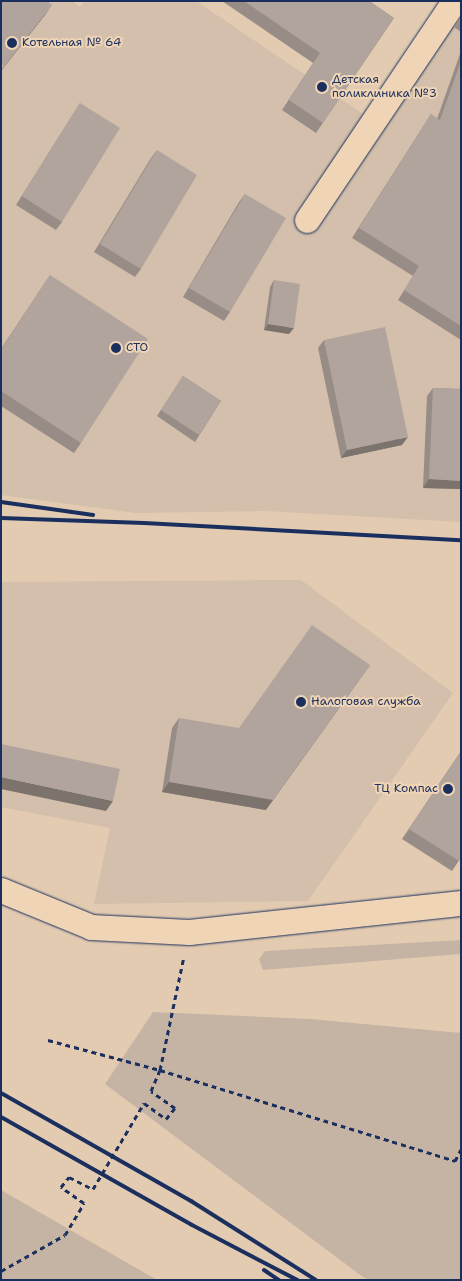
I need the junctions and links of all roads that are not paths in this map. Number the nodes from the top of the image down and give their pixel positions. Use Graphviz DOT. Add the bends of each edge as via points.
graph roads {
  1 [pos="454,1"];
  2 [pos="307,220"];
  3 [pos="1,890"];
  4 [pos="461,903"];
  1 -- 2 [label="lane"];
  3 -- 4 [label="lane" via="90,927 188,932"];
}
